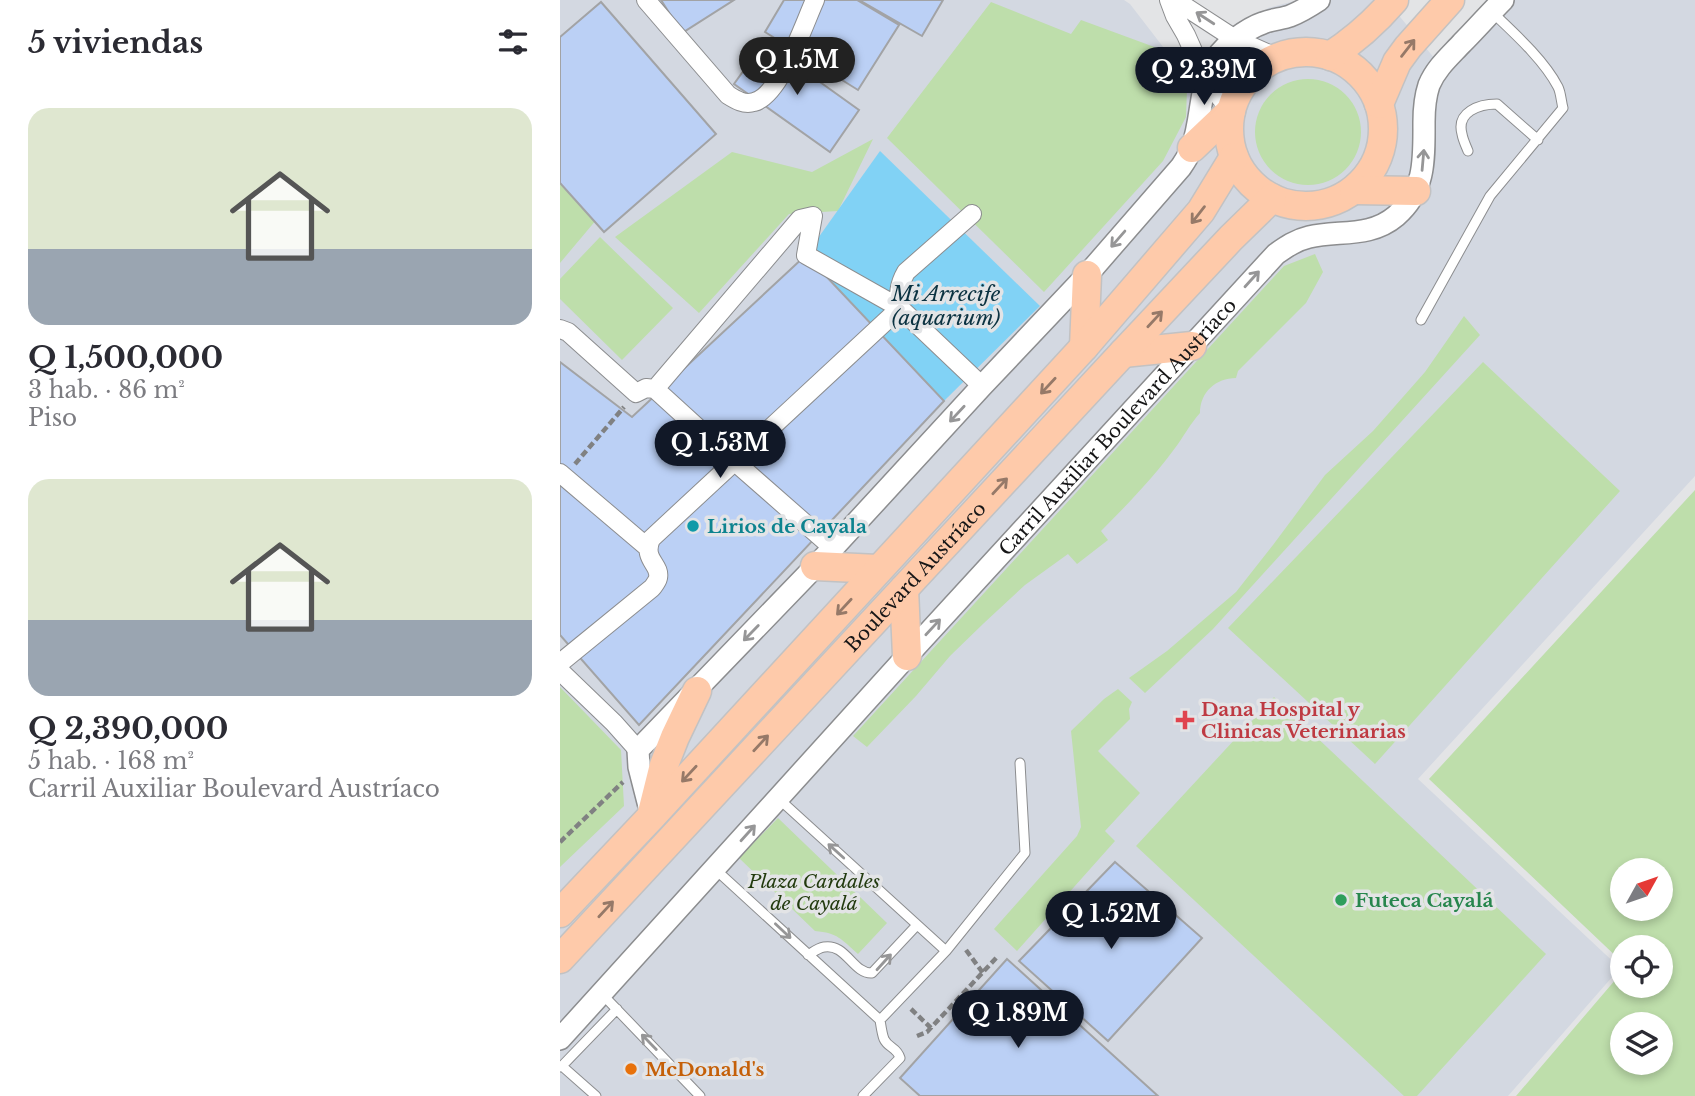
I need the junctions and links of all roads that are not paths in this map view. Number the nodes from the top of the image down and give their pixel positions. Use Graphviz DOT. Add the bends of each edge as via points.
graph roads {
  1 [pos="646,0"];
  2 [pos="814,0"];
  3 [pos="1169,0"];
  4 [pos="1175,0"];
  5 [pos="1319,0"];
  6 [pos="1394,0"];
  7 [pos="1450,0"];
  8 [pos="1497,6"];
  9 [pos="1235,39"];
  10 [pos="1330,56"];
  11 [pos="1278,58"];
  12 [pos="1206,79"];
  13 [pos="1378,104"];
  14 [pos="1231,111"];
  15 [pos="1538,140"];
  16 [pos="1192,148"];
  17 [pos="1468,151"];
  18 [pos="1234,157"];
  19 [pos="1354,190"];
  20 [pos="1416,191"];
  21 [pos="1272,198"];
  22 [pos="972,214"];
  23 [pos="1087,275"];
  24 [pos="900,308"];
  25 [pos="1421,320"];
  26 [pos="560,329"];
  27 [pos="1192,346"];
  28 [pos="1084,347"];
  29 [pos="1123,353"];
  30 [pos="982,386"];
  31 [pos="655,389"];
  32 [pos="734,461"];
  33 [pos="562,475"];
  34 [pos="647,547"];
  35 [pos="825,557"];
  36 [pos="878,569"];
  37 [pos="904,589"];
  38 [pos="906,656"];
  39 [pos="560,663"];
  40 [pos="560,671"];
  41 [pos="696,691"];
  42 [pos="638,758"];
  43 [pos="1020,763"];
  44 [pos="779,799"];
  45 [pos="652,816"];
  46 [pos="708,876"];
  47 [pos="560,913"];
  48 [pos="917,925"];
  49 [pos="946,951"];
  50 [pos="808,954"];
  51 [pos="560,959"];
  52 [pos="602,993"];
  53 [pos="617,1009"];
  54 [pos="880,1020"];
  55 [pos="560,1039"];
  56 [pos="561,1067"];
  57 [pos="596,1096"];
  58 [pos="700,1096"];
  59 [pos="863,1096"];
  1 -- 2 [label="street" via="728,95 746,103 757,102 780,78"];
  3 -- 12 [label="street"];
  9 -- 4 [label="street, one-way"];
  5 -- 9 [label="street"];
  6 -- 10 [label="main road" via="1352,42"];
  13 -- 7 [label="main road, one-way" via="1397,62"];
  8 -- 15 [label="lane" via="1559,89 1563,108"];
  20 -- 8 [label="street, Carril Auxiliar Boulevard Austríaco, one-way" via="1424,159 1429,86 1444,62"];
  9 -- 11 [label="street"];
  9 -- 12 [label="street" via="1220,52"];
  10 -- 11 [label="main road" via="1312,52"];
  10 -- 13 [label="main road" via="1360,74"];
  11 -- 14 [label="main road" via="1247,79"];
  12 -- 14 [label="street"];
  12 -- 16 [label="street"];
  13 -- 19 [label="main road" via="1382,140 1378,158"];
  14 -- 16 [label="main road"];
  14 -- 18 [label="main road"];
  15 -- 17 [label="lane" via="1497,104 1483,104 1462,120"];
  15 -- 25 [label="lane" via="1490,196"];
  16 -- 23 [label="street, one-way" via="1181,167"];
  18 -- 21 [label="main road" via="1256,188"];
  18 -- 28 [label="main road, Boulevard Austríaco, one-way" via="1201,211"];
  19 -- 20 [label="main road"];
  19 -- 21 [label="main road" via="1314,206"];
  27 -- 20 [label="street, Carril Auxiliar Boulevard Austríaco, one-way" via="1290,244 1381,226"];
  29 -- 21 [label="main road, Boulevard Austríaco, one-way"];
  22 -- 24 [label="street" via="906,272 898,294"];
  23 -- 28 [label="main road"];
  23 -- 30 [label="street"];
  24 -- 30 [label="street"];
  24 -- 31 [label="street" via="806,255 813,216 800,219"];
  24 -- 32 [label="street"];
  26 -- 31 [label="street" via="636,393"];
  27 -- 29 [label="main road"];
  38 -- 27 [label="street, Carril Auxiliar Boulevard Austríaco, one-way"];
  28 -- 36 [label="main road, Boulevard Austríaco, one-way"];
  37 -- 29 [label="main road, Boulevard Austríaco, one-way"];
  30 -- 35 [label="street, one-way"];
  31 -- 32 [label="street"];
  32 -- 34 [label="street" via="650,539"];
  32 -- 35 [label="street"];
  33 -- 34 [label="street"];
  34 -- 39 [label="street" via="657,569 658,579 652,588"];
  35 -- 36 [label="main road"];
  35 -- 41 [label="street, one-way"];
  36 -- 45 [label="main road, Boulevard Austríaco, one-way"];
  37 -- 38 [label="main road"];
  51 -- 37 [label="main road, Boulevard Austríaco, one-way"];
  38 -- 44 [label="street, Carril Auxiliar Boulevard Austríaco"];
  40 -- 42 [label="street" via="614,723"];
  41 -- 42 [label="street"];
  41 -- 45 [label="main road" via="664,765"];
  42 -- 45 [label="street"];
  43 -- 49 [label="lane" via="1025,853"];
  46 -- 44 [label="street, Carril Auxiliar Boulevard Austríaco, one-way"];
  48 -- 44 [label="lane, one-way"];
  45 -- 47 [label="main road, Boulevard Austríaco"];
  46 -- 50 [label="lane, one-way"];
  46 -- 52 [label="street"];
  48 -- 49 [label="lane"];
  50 -- 48 [label="lane, one-way" via="822,947 836,948 863,972 872,973"];
  49 -- 54 [label="lane"];
  50 -- 54 [label="lane"];
  52 -- 53 [label="lane"];
  52 -- 55 [label="street"];
  53 -- 56 [label="lane"];
  58 -- 53 [label="lane, one-way"];
  54 -- 59 [label="lane" via="884,1040 900,1058"];
  56 -- 57 [label="lane"];
}
